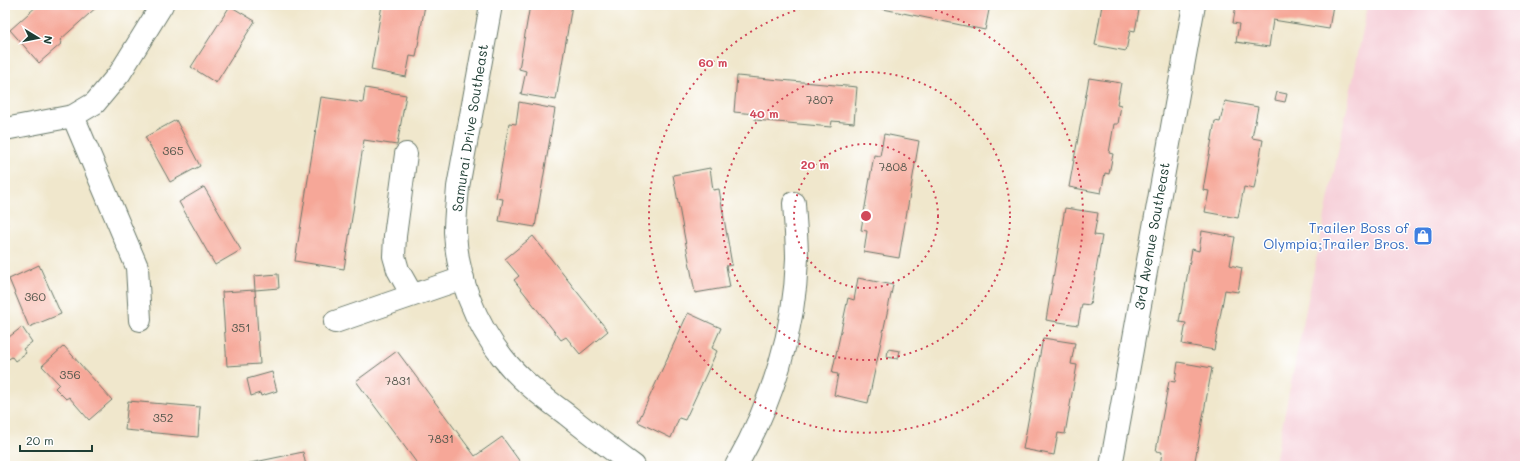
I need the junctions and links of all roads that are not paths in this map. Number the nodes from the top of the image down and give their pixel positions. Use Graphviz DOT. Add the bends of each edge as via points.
graph roads {
  1 [pos="162,5"];
  2 [pos="491,5"];
  3 [pos="1194,5"];
  4 [pos="73,116"];
  5 [pos="5,129"];
  6 [pos="406,154"];
  7 [pos="794,203"];
  8 [pos="462,278"];
  9 [pos="412,295"];
  10 [pos="140,320"];
  11 [pos="335,322"];
  12 [pos="634,466"];
  13 [pos="736,466"];
  14 [pos="1110,466"];
  1 -- 4 [label="street" via="120,74 95,103"];
  2 -- 8 [label="street, Samurai Drive Southeast" via="458,186 455,232"];
  3 -- 14 [label="street, 3rd Avenue Southeast"];
  4 -- 5 [label="street"];
  4 -- 10 [label="street" via="137,267"];
  6 -- 9 [label="street" via="394,256 398,270"];
  7 -- 13 [label="street" via="797,258 793,302 782,356 770,396"];
  8 -- 9 [label="street"];
  8 -- 12 [label="street, Samurai Drive Southeast" via="479,320 503,359 540,395"];
  9 -- 11 [label="street"];
}
